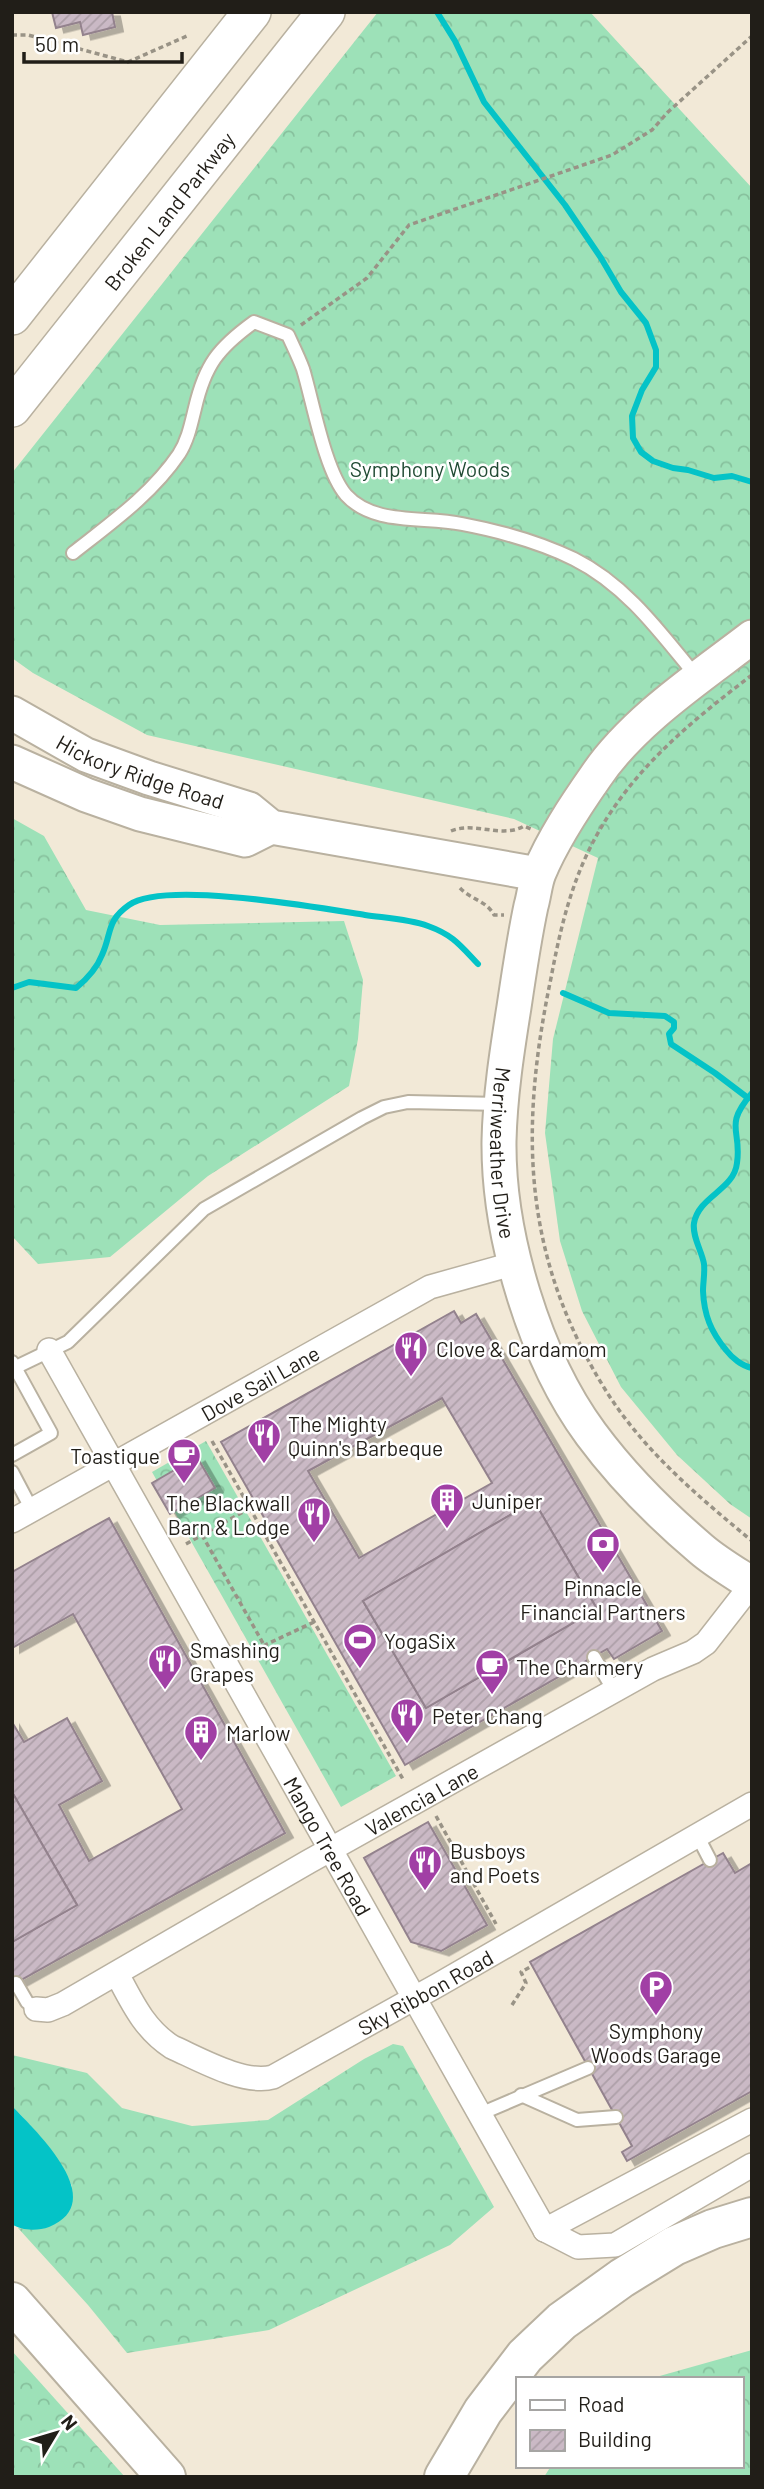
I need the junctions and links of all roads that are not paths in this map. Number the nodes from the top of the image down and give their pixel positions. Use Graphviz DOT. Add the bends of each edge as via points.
graph roads {
  1 [pos="252,12"];
  2 [pos="326,12"];
  3 [pos="12,316"];
  4 [pos="12,408"];
  5 [pos="74,553"];
  6 [pos="752,637"];
  7 [pos="738,673"];
  8 [pos="698,679"];
  9 [pos="12,713"];
  10 [pos="12,762"];
  11 [pos="271,827"];
  12 [pos="538,874"];
  13 [pos="501,1104"];
  14 [pos="516,1263"];
  15 [pos="50,1350"];
  16 [pos="13,1366"];
  17 [pos="12,1455"];
  18 [pos="112,1464"];
  19 [pos="12,1472"];
  20 [pos="32,1510"];
  21 [pos="12,1521"];
  22 [pos="752,1584"];
  23 [pos="594,1657"];
  24 [pos="614,1691"];
  25 [pos="752,1804"];
  26 [pos="697,1835"];
  27 [pos="331,1850"];
  28 [pos="710,1860"];
  29 [pos="117,1973"];
  30 [pos="16,1983"];
  31 [pos="413,1999"];
  32 [pos="36,2009"];
  33 [pos="588,2068"];
  34 [pos="521,2095"];
  35 [pos="480,2114"];
  36 [pos="616,2117"];
  37 [pos="752,2120"];
  38 [pos="752,2165"];
  39 [pos="752,2217"];
  40 [pos="545,2230"];
  41 [pos="12,2302"];
  42 [pos="166,2477"];
  43 [pos="444,2477"];
  1 -- 3 [label="main road"];
  2 -- 4 [label="main road, Broken Land Parkway"];
  5 -- 8 [label="lane" via="160,478 191,428 207,369 226,343 254,322 288,335 302,367 332,473 359,506 377,514 460,523 573,559 632,600"];
  6 -- 7 [label="street, Merriweather Drive"];
  7 -- 8 [label="street, Merriweather Drive"];
  8 -- 12 [label="street, Merriweather Drive" via="630,736 598,772"];
  9 -- 11 [label="street, Hickory Ridge Road" via="86,755 249,809"];
  10 -- 11 [label="street, Hickory Ridge Road" via="140,814 245,840"];
  11 -- 12 [label="street, Hickory Ridge Road"];
  12 -- 13 [label="street, Merriweather Drive"];
  13 -- 14 [label="street, Merriweather Drive" via="503,1192"];
  13 -- 15 [label="lane" via="408,1102 362,1118 204,1209 68,1342"];
  14 -- 18 [label="street, Dove Sail Lane" via="430,1287"];
  14 -- 22 [label="street, Merriweather Drive" via="548,1356 591,1434 677,1526"];
  15 -- 16 [label="lane"];
  15 -- 18 [label="street, Mango Tree Road"];
  16 -- 17 [label="lane" via="51,1433"];
  18 -- 20 [label="street, Dove Sail Lane"];
  18 -- 27 [label="street, Mango Tree Road"];
  19 -- 20 [label="lane"];
  20 -- 21 [label="street, Dove Sail Lane"];
  22 -- 24 [label="street, Valencia Lane" via="706,1643"];
  23 -- 24 [label="lane"];
  24 -- 27 [label="street, Valencia Lane"];
  25 -- 26 [label="street, Sky Ribbon Road"];
  26 -- 28 [label="lane"];
  26 -- 31 [label="street, Sky Ribbon Road"];
  27 -- 29 [label="street, Valencia Lane"];
  27 -- 31 [label="street, Mango Tree Road"];
  29 -- 31 [label="street, Sky Ribbon Road" via="144,2023 163,2041 209,2063 264,2080"];
  29 -- 32 [label="street, Valencia Lane" via="63,2004"];
  30 -- 32 [label="lane"];
  31 -- 35 [label="street, Mango Tree Road"];
  33 -- 34 [label="lane"];
  34 -- 35 [label="lane"];
  34 -- 36 [label="lane" via="576,2120"];
  35 -- 40 [label="street, Mango Tree Road"];
  37 -- 40 [label="street"];
  38 -- 40 [label="street" via="615,2245 578,2247"];
  39 -- 43 [label="highway" via="674,2246 562,2321 525,2356 483,2411"];
  41 -- 42 [label="highway"];
}
